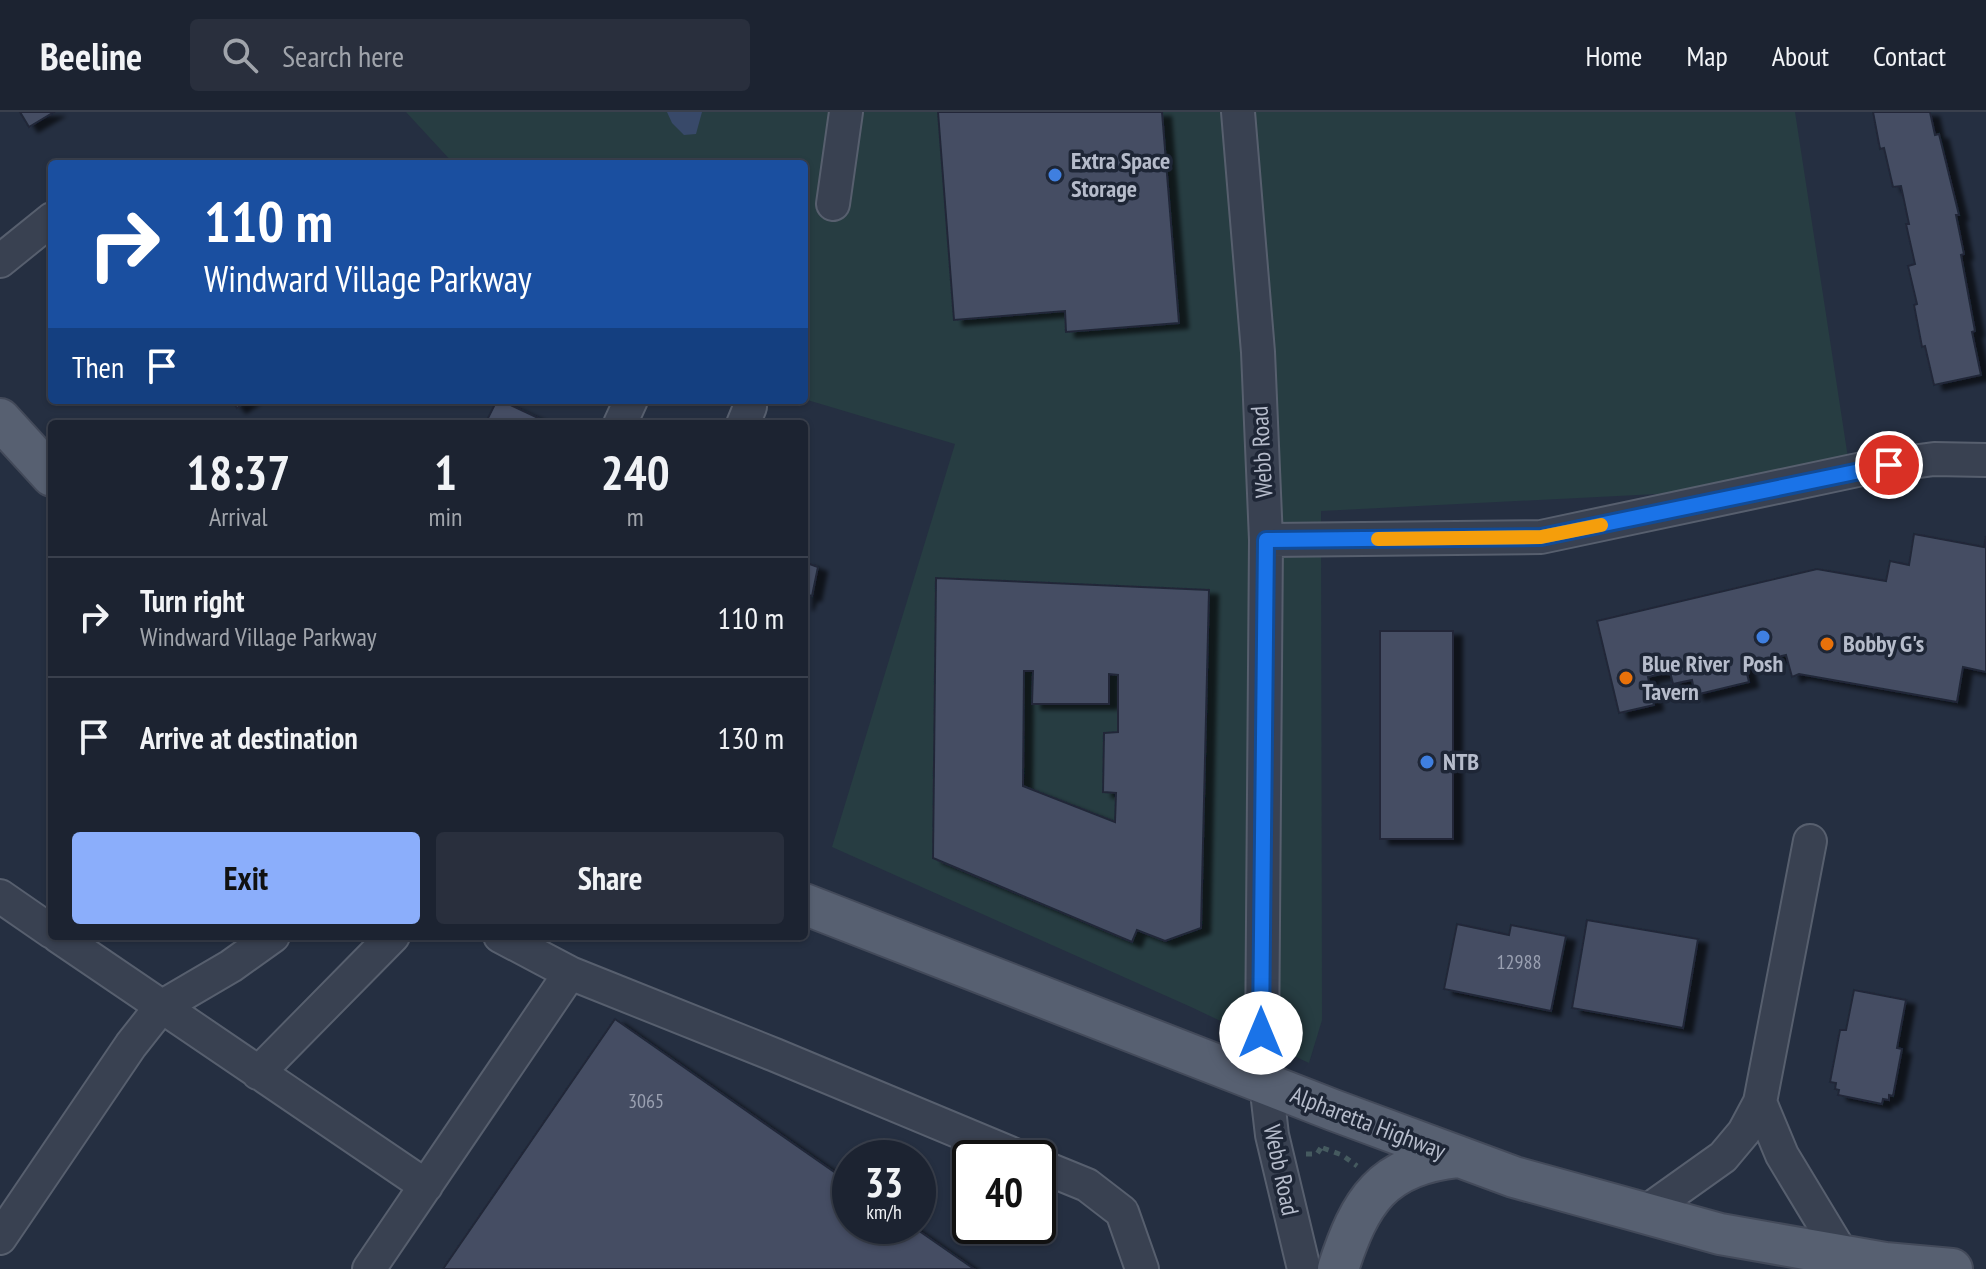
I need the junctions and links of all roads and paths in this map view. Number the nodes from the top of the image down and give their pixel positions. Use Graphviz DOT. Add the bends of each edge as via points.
graph roads {
  1 [pos="846,112"];
  2 [pos="1238,112"];
  3 [pos="833,204"];
  4 [pos="48,222"];
  5 [pos="0,261"];
  6 [pos="0,419"];
  7 [pos="1986,460"];
  8 [pos="48,472"];
  9 [pos="1266,540"];
  10 [pos="1810,841"];
  11 [pos="0,896"];
  12 [pos="808,906"];
  13 [pos="48,929"];
  14 [pos="64,940"];
  15 [pos="267,940"];
  16 [pos="389,940"];
  17 [pos="508,940"];
  18 [pos="570,973"];
  19 [pos="161,1007"];
  20 [pos="258,1073"];
  21 [pos="1264,1083"];
  22 [pos="1760,1102"];
  23 [pos="1320,1138"];
  24 [pos="979,1140"];
  25 [pos="1323,1148"];
  26 [pos="1305,1154"];
  27 [pos="1457,1157"];
  28 [pos="1360,1169"];
  29 [pos="1056,1172"];
  30 [pos="426,1186"];
  31 [pos="1643,1214"];
  32 [pos="0,1238"];
  33 [pos="1843,1256"];
  34 [pos="1930,1268"];
  35 [pos="369,1269"];
  36 [pos="1142,1269"];
  37 [pos="1304,1269"];
  38 [pos="1338,1269"];
  1 -- 3 [label="street"];
  2 -- 9 [label="street, Webb Road" via="1258,352"];
  4 -- 5 [label="street"];
  6 -- 8 [label="main road"];
  7 -- 9 [label="street" via="1934,459 1867,468 1541,537"];
  9 -- 21 [label="street, Webb Road"];
  10 -- 22 [label="street"];
  11 -- 13 [label="street"];
  12 -- 21 [label="main road, Alpharetta Highway"];
  14 -- 19 [label="street"];
  15 -- 19 [label="street"];
  16 -- 20 [label="street"];
  17 -- 18 [label="street"];
  18 -- 24 [label="street"];
  18 -- 30 [label="street"];
  19 -- 20 [label="street"];
  19 -- 32 [label="street"];
  20 -- 30 [label="street"];
  21 -- 27 [label="main road, Alpharetta Highway"];
  21 -- 37 [label="street, Webb Road"];
  22 -- 31 [label="street" via="1723,1157"];
  22 -- 33 [label="street" via="1782,1155"];
  23 -- 25 [label="path"];
  25 -- 26 [label="path"];
  25 -- 28 [label="path"];
  27 -- 31 [label="main road, Alpharetta Highway"];
  27 -- 38 [label="main road" via="1436,1159 1387,1180 1356,1221"];
  29 -- 36 [label="street" via="1087,1185 1122,1212"];
  30 -- 35 [label="street"];
  31 -- 33 [label="main road, Alpharetta Highway"];
  33 -- 34 [label="main road, Alpharetta Highway"];
}
